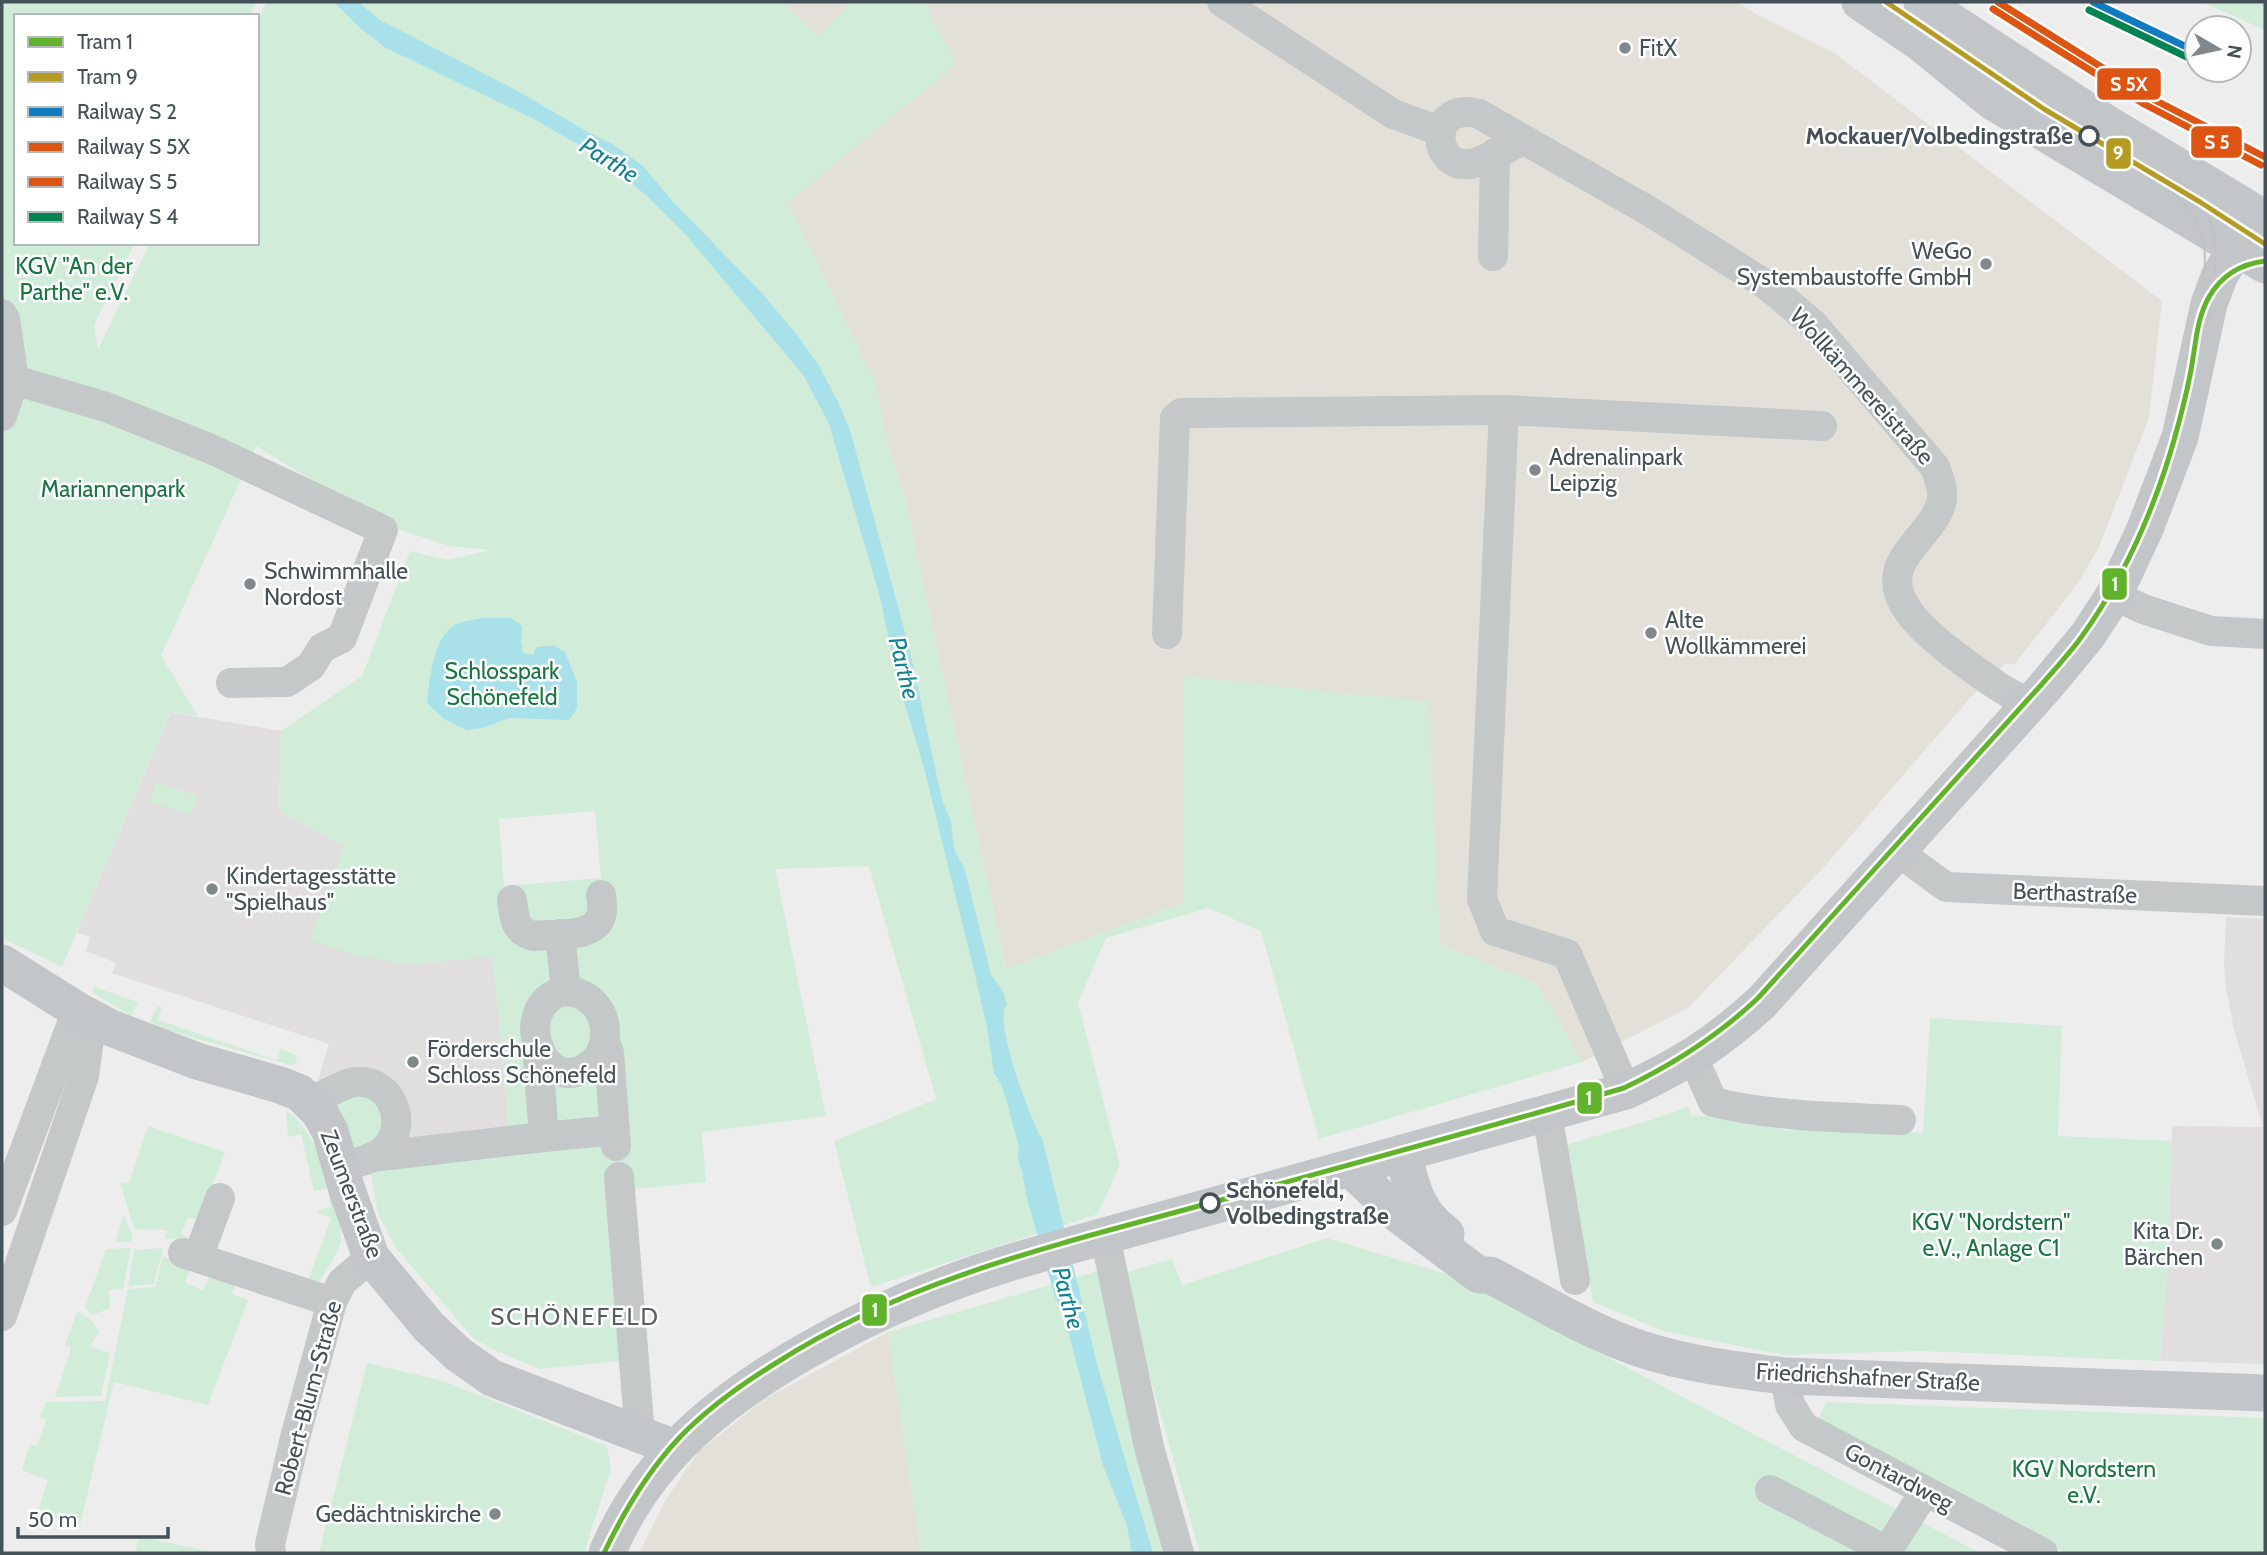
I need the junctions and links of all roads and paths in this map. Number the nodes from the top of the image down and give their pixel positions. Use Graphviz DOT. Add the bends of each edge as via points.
graph roads {
  1 [pos="1222,2"];
  2 [pos="1860,2"];
  3 [pos="1922,2"];
  4 [pos="1440,131"];
  5 [pos="1524,140"];
  6 [pos="1495,153"];
  7 [pos="2222,194"];
  8 [pos="2181,215"];
  9 [pos="2265,219"];
  10 [pos="2255,253"];
  11 [pos="1493,256"];
  12 [pos="2209,304"];
  13 [pos="2,314"];
  14 [pos="14,380"];
  15 [pos="1504,410"];
  16 [pos="2,416"];
  17 [pos="1822,426"];
  18 [pos="2114,595"];
  19 [pos="1167,634"];
  20 [pos="2265,634"];
  21 [pos="231,683"];
  22 [pos="2028,705"];
  23 [pos="1897,851"];
  24 [pos="601,895"];
  25 [pos="512,900"];
  26 [pos="2265,901"];
  27 [pos="560,934"];
  28 [pos="2,963"];
  29 [pos="566,991"];
  30 [pos="84,1014"];
  31 [pos="605,1042"];
  32 [pos="540,1051"];
  33 [pos="1693,1057"];
  34 [pos="1626,1091"];
  35 [pos="310,1102"];
  36 [pos="1547,1113"];
  37 [pos="1901,1120"];
  38 [pos="544,1137"];
  39 [pos="1403,1153"];
  40 [pos="357,1162"];
  41 [pos="1343,1170"];
  42 [pos="619,1177"];
  43 [pos="220,1198"];
  44 [pos="4,1201"];
  45 [pos="1093,1239"];
  46 [pos="371,1257"];
  47 [pos="1490,1275"];
  48 [pos="1575,1280"];
  49 [pos="332,1302"];
  50 [pos="2,1316"];
  51 [pos="1785,1376"];
  52 [pos="2265,1393"];
  53 [pos="640,1436"];
  54 [pos="675,1448"];
  55 [pos="1770,1490"];
  56 [pos="1925,1491"];
  57 [pos="1886,1552"];
  58 [pos="271,1553"];
  59 [pos="607,1553"];
  60 [pos="1179,1553"];
  61 [pos="2043,1553"];
  1 -- 4 [label="street" via="1393,114"];
  2 -- 8 [label="main road" via="1993,102"];
  3 -- 7 [label="main road"];
  4 -- 5 [label="street, Wollkämmereistraße" via="1455,113 1468,111"];
  4 -- 6 [label="street" via="1440,143 1454,162 1477,163"];
  5 -- 6 [label="street"];
  5 -- 22 [label="street, Wollkämmereistraße" via="1768,286 1813,324 1935,467 1942,484 1937,512 1899,568 1898,587 1908,611 1929,633"];
  6 -- 11 [label="street"];
  7 -- 9 [label="main road"];
  7 -- 10 [label="main road" via="2234,223"];
  8 -- 10 [label="main road"];
  8 -- 12 [label="main road" via="2205,273"];
  10 -- 12 [label="main road" via="2219,277"];
  12 -- 18 [label="main road" via="2180,437"];
  13 -- 14 [label="street"];
  14 -- 16 [label="street"];
  14 -- 21 [label="street" via="106,407 211,449 383,530 342,638 322,648 311,666 287,682"];
  15 -- 17 [label="street"];
  15 -- 19 [label="street" via="1181,413 1175,418"];
  15 -- 34 [label="street" via="1482,899 1495,931 1567,954"];
  18 -- 20 [label="street" via="2211,631"];
  18 -- 22 [label="main road" via="2088,635"];
  22 -- 23 [label="main road"];
  23 -- 26 [label="street, Berthastraße" via="1946,887"];
  23 -- 33 [label="main road" via="1762,1002"];
  24 -- 27 [label="street" via="603,912 597,925 585,932"];
  25 -- 27 [label="street" via="521,931 534,936"];
  27 -- 29 [label="street"];
  28 -- 30 [label="main road, Zeumerstraße"];
  29 -- 31 [label="street" via="586,996 600,1010"];
  29 -- 32 [label="street" via="552,996 539,1011 535,1030"];
  30 -- 35 [label="main road, Zeumerstraße" via="179,1054 280,1085"];
  30 -- 44 [label="street"];
  30 -- 50 [label="street" via="84,1076"];
  31 -- 32 [label="street" via="596,1061 574,1073 552,1067"];
  31 -- 38 [label="street" via="615,1138"];
  32 -- 38 [label="street"];
  33 -- 34 [label="main road"];
  33 -- 37 [label="street" via="1713,1102 1793,1115"];
  34 -- 36 [label="main road"];
  35 -- 40 [label="main road, Zeumerstraße"];
  35 -- 40 [label="street" via="353,1082 375,1085 385,1092 396,1114 392,1140 384,1150"];
  36 -- 39 [label="main road"];
  36 -- 48 [label="street"];
  38 -- 40 [label="street"];
  39 -- 41 [label="main road"];
  39 -- 47 [label="main road, Friedrichshafner Straße" via="1424,1214 1485,1264"];
  40 -- 46 [label="main road, Zeumerstraße" via="354,1210"];
  41 -- 45 [label="main road"];
  41 -- 47 [label="main road, Friedrichshafner Straße" via="1353,1171 1400,1216 1451,1255 1479,1275"];
  42 -- 53 [label="street"];
  43 -- 49 [label="street" via="190,1255"];
  45 -- 54 [label="main road" via="976,1272 847,1328 752,1384 714,1411"];
  45 -- 60 [label="street"];
  46 -- 49 [label="street, Robert-Blum-Straße" via="342,1282"];
  46 -- 53 [label="main road, Zeumerstraße" via="429,1327 492,1378"];
  47 -- 51 [label="main road, Friedrichshafner Straße" via="1582,1324 1639,1348 1718,1367"];
  49 -- 58 [label="street, Robert-Blum-Straße" via="293,1446"];
  51 -- 52 [label="main road, Friedrichshafner Straße"];
  51 -- 56 [label="street, Gontardweg" via="1790,1405 1804,1427"];
  53 -- 54 [label="main road, Zeumerstraße"];
  54 -- 59 [label="main road" via="638,1496"];
  55 -- 57 [label="street"];
  56 -- 57 [label="street"];
  56 -- 61 [label="street, Gontardweg"];
}
